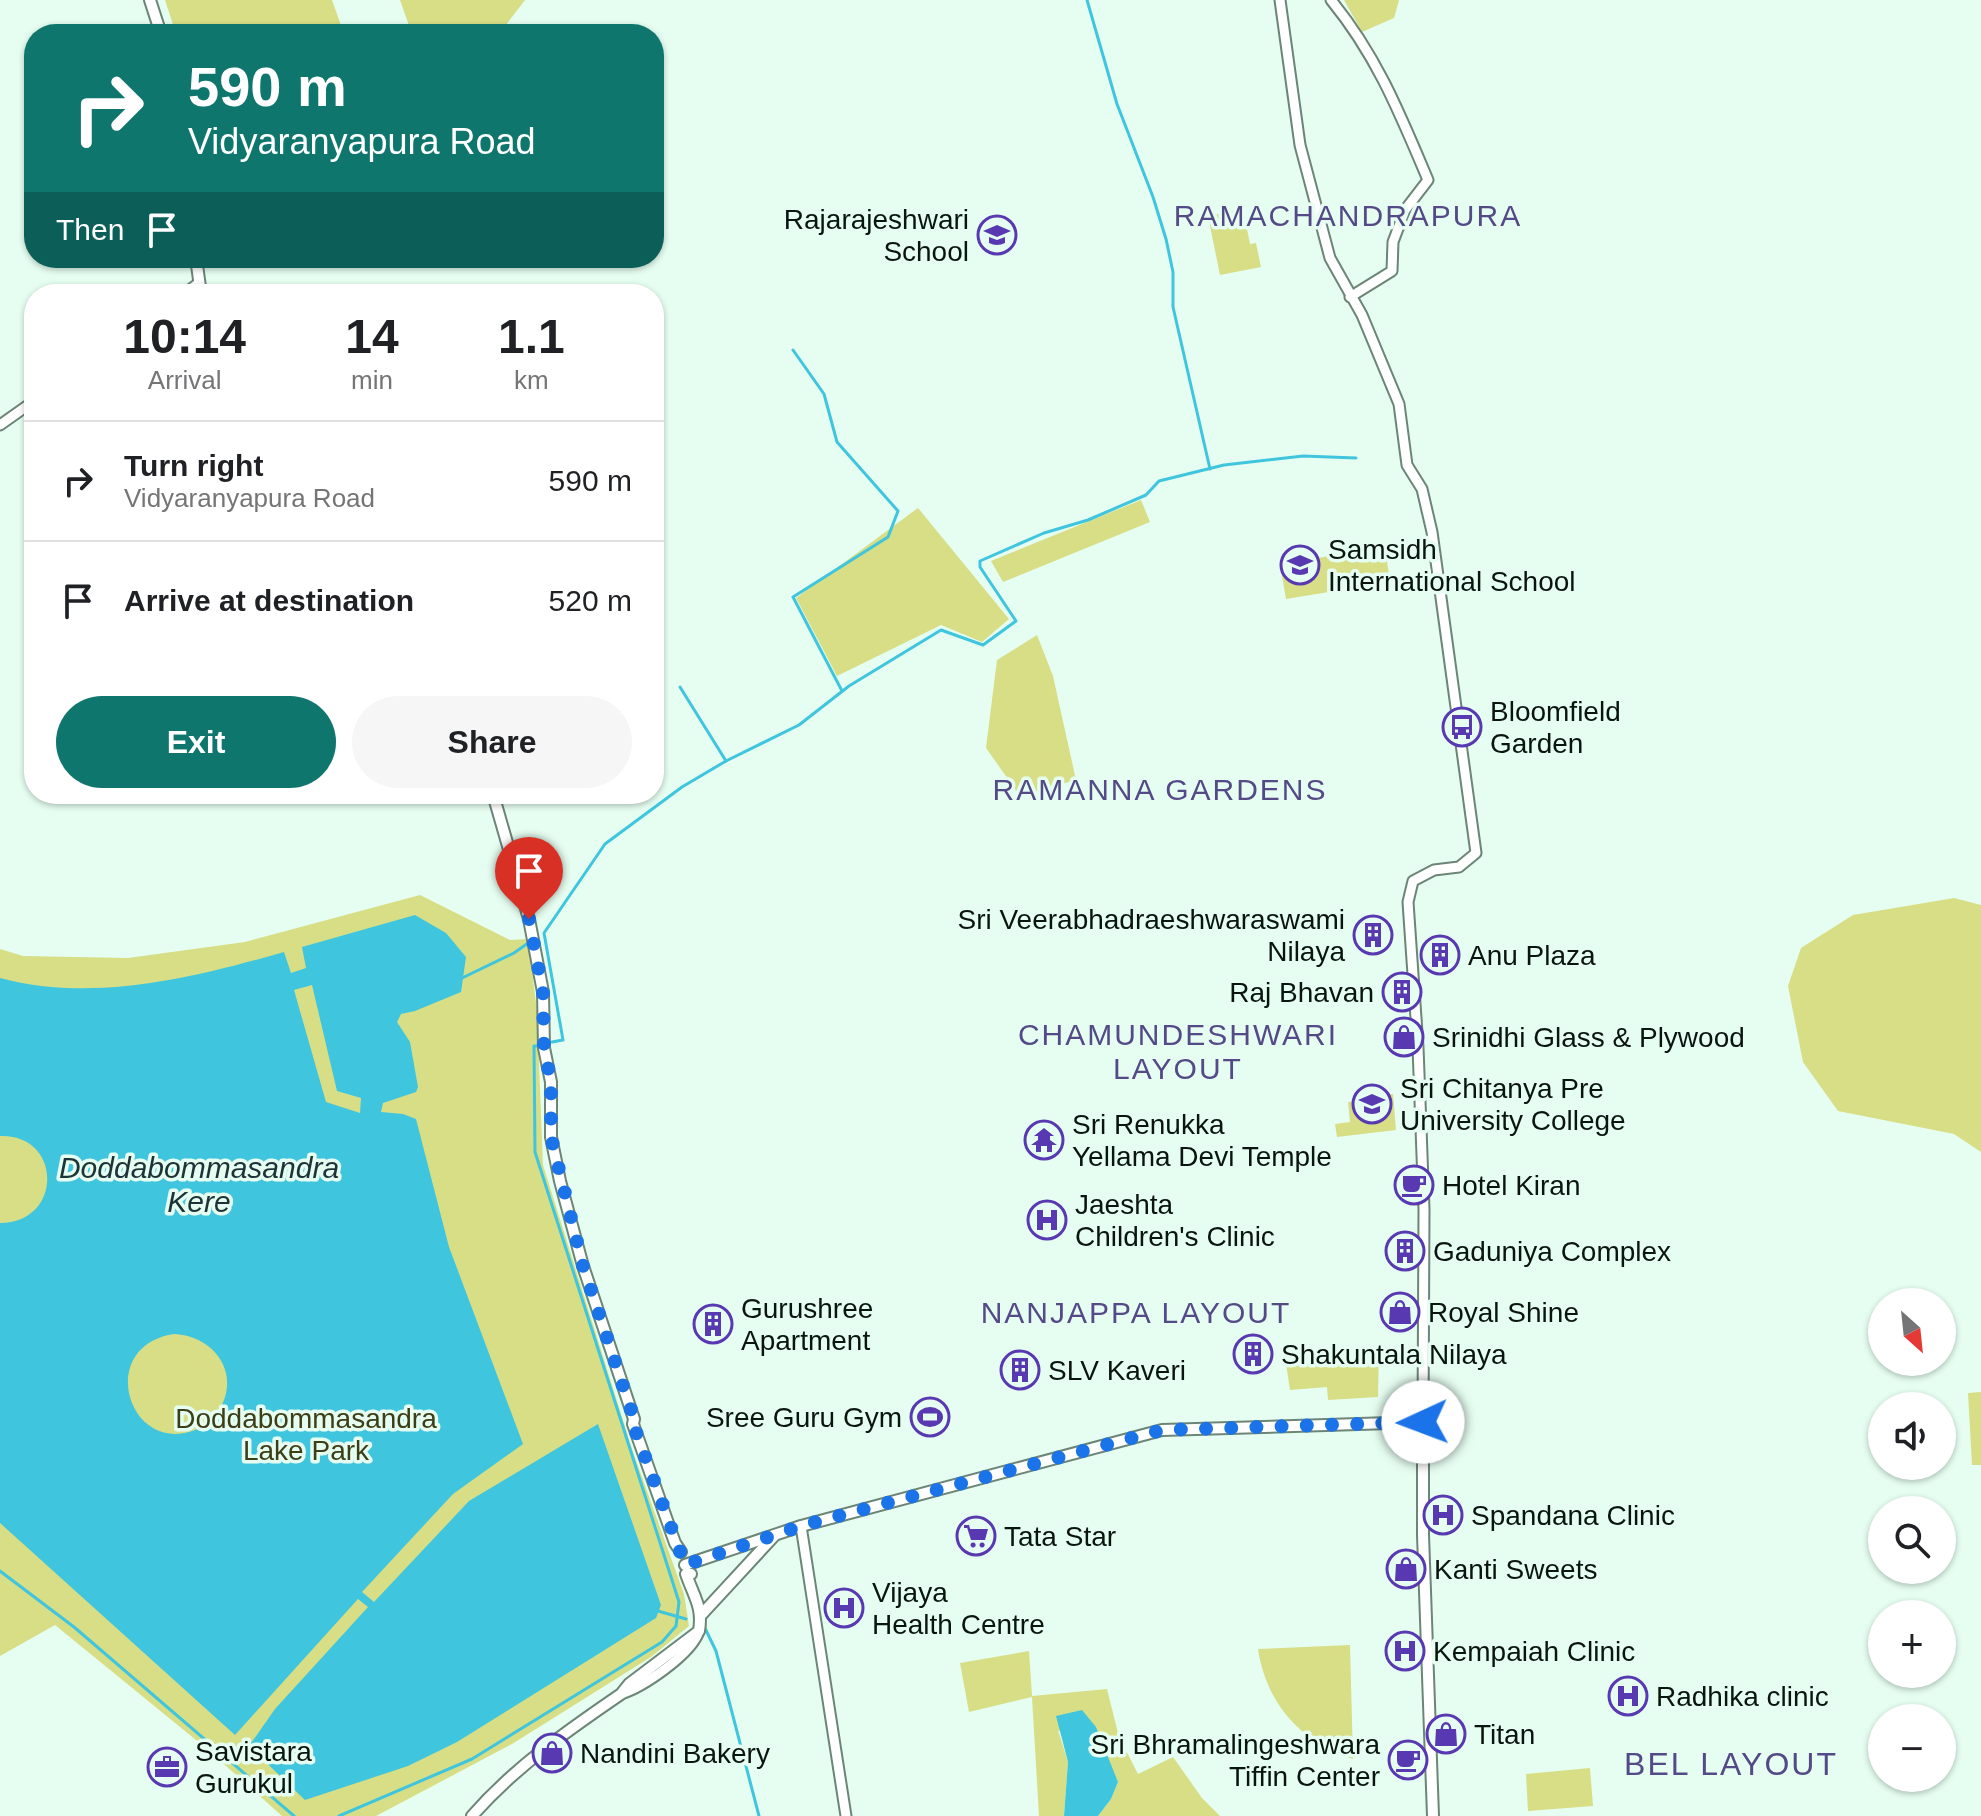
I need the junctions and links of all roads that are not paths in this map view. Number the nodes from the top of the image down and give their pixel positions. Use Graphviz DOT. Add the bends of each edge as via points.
graph roads {
  1 [pos="150,0"];
  2 [pos="1280,0"];
  3 [pos="1331,0"];
  4 [pos="158,24"];
  5 [pos="1350,297"];
  6 [pos="24,408"];
  7 [pos="0,425"];
  8 [pos="496,804"];
  9 [pos="1423,1422"];
  10 [pos="801,1526"];
  11 [pos="775,1534"];
  12 [pos="688,1570"];
  13 [pos="700,1609"];
  14 [pos="472,1816"];
  15 [pos="846,1816"];
  16 [pos="1433,1816"];
  1 -- 4 [label="main road"];
  2 -- 5 [label="street" via="1300,145 1330,258"];
  3 -- 5 [label="street" via="1383,76 1428,180 1405,210 1393,242 1392,271"];
  5 -- 9 [label="street" via="1399,404 1407,465 1422,489 1432,532 1476,853 1459,867 1434,870 1413,881 1408,902 1424,1209"];
  6 -- 7 [label="street"];
  8 -- 12 [label="main road" via="529,919 543,992 551,1137 560,1181 633,1424"];
  9 -- 10 [label="main road" via="1162,1430"];
  9 -- 16 [label="main road"];
  10 -- 11 [label="main road"];
  10 -- 15 [label="street"];
  11 -- 12 [label="main road"];
  11 -- 13 [label="main road"];
  12 -- 13 [label="main road"];
  13 -- 14 [label="main road" via="699,1631 535,1754"];
}
